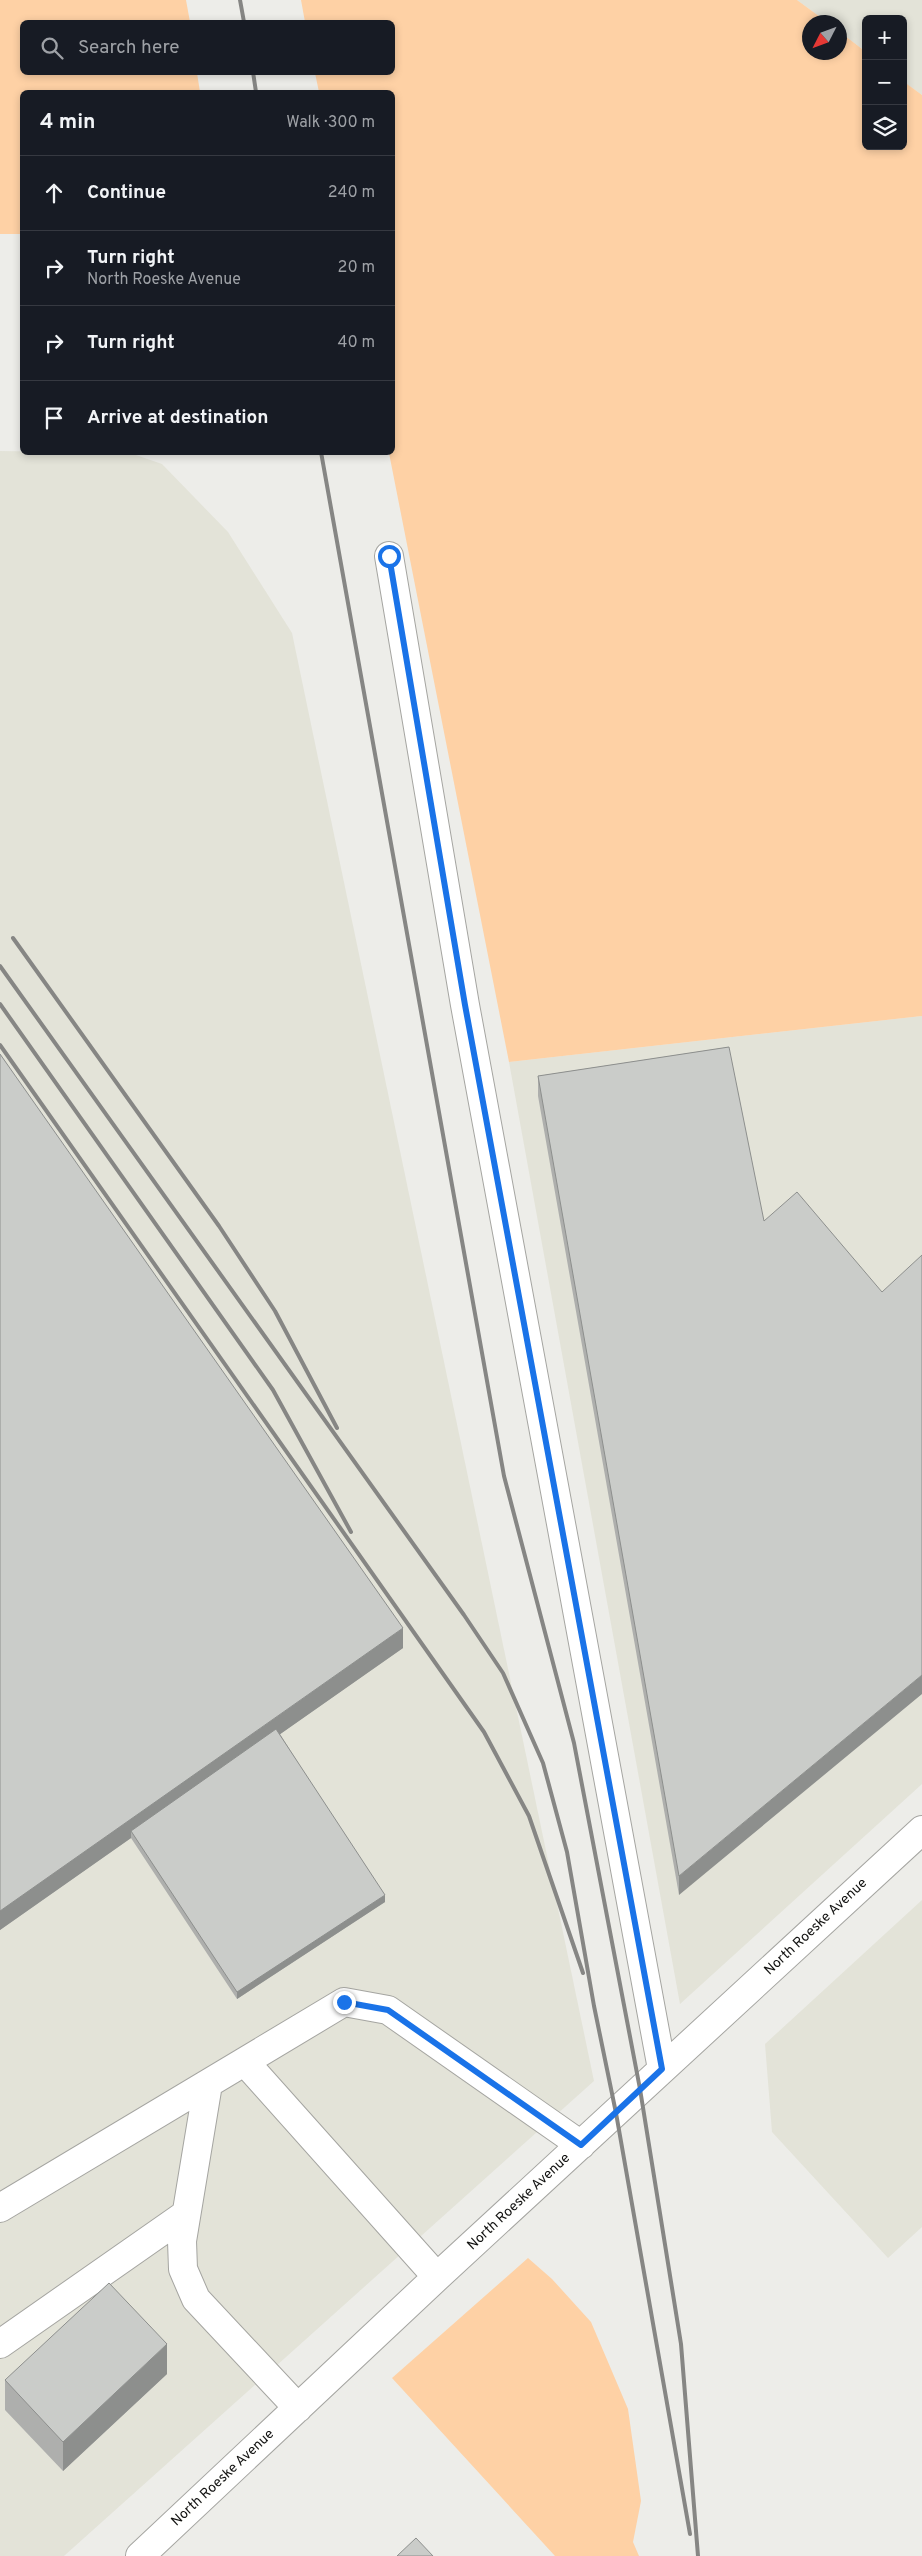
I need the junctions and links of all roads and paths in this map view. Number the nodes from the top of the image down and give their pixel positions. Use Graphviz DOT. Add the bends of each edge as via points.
graph roads {
  1 [pos="389,556"];
  2 [pos="922,1830"];
  3 [pos="245,2062"];
  4 [pos="662,2069"];
  5 [pos="208,2084"];
  6 [pos="581,2145"];
  7 [pos="0,2208"];
  8 [pos="186,2214"];
  9 [pos="437,2277"];
  10 [pos="0,2344"];
  11 [pos="298,2408"];
  12 [pos="140,2556"];
  1 -- 4 [label="street" via="467,1015"];
  2 -- 4 [label="street, North Roeske Avenue"];
  3 -- 5 [label="street"];
  3 -- 6 [label="street" via="344,2002 388,2010"];
  3 -- 9 [label="street"];
  4 -- 6 [label="street, North Roeske Avenue"];
  5 -- 7 [label="street"];
  5 -- 8 [label="street"];
  6 -- 9 [label="street, North Roeske Avenue"];
  8 -- 10 [label="street"];
  8 -- 11 [label="street" via="182,2241 183,2269 196,2299"];
  9 -- 11 [label="street, North Roeske Avenue"];
  11 -- 12 [label="street, North Roeske Avenue"];
}
